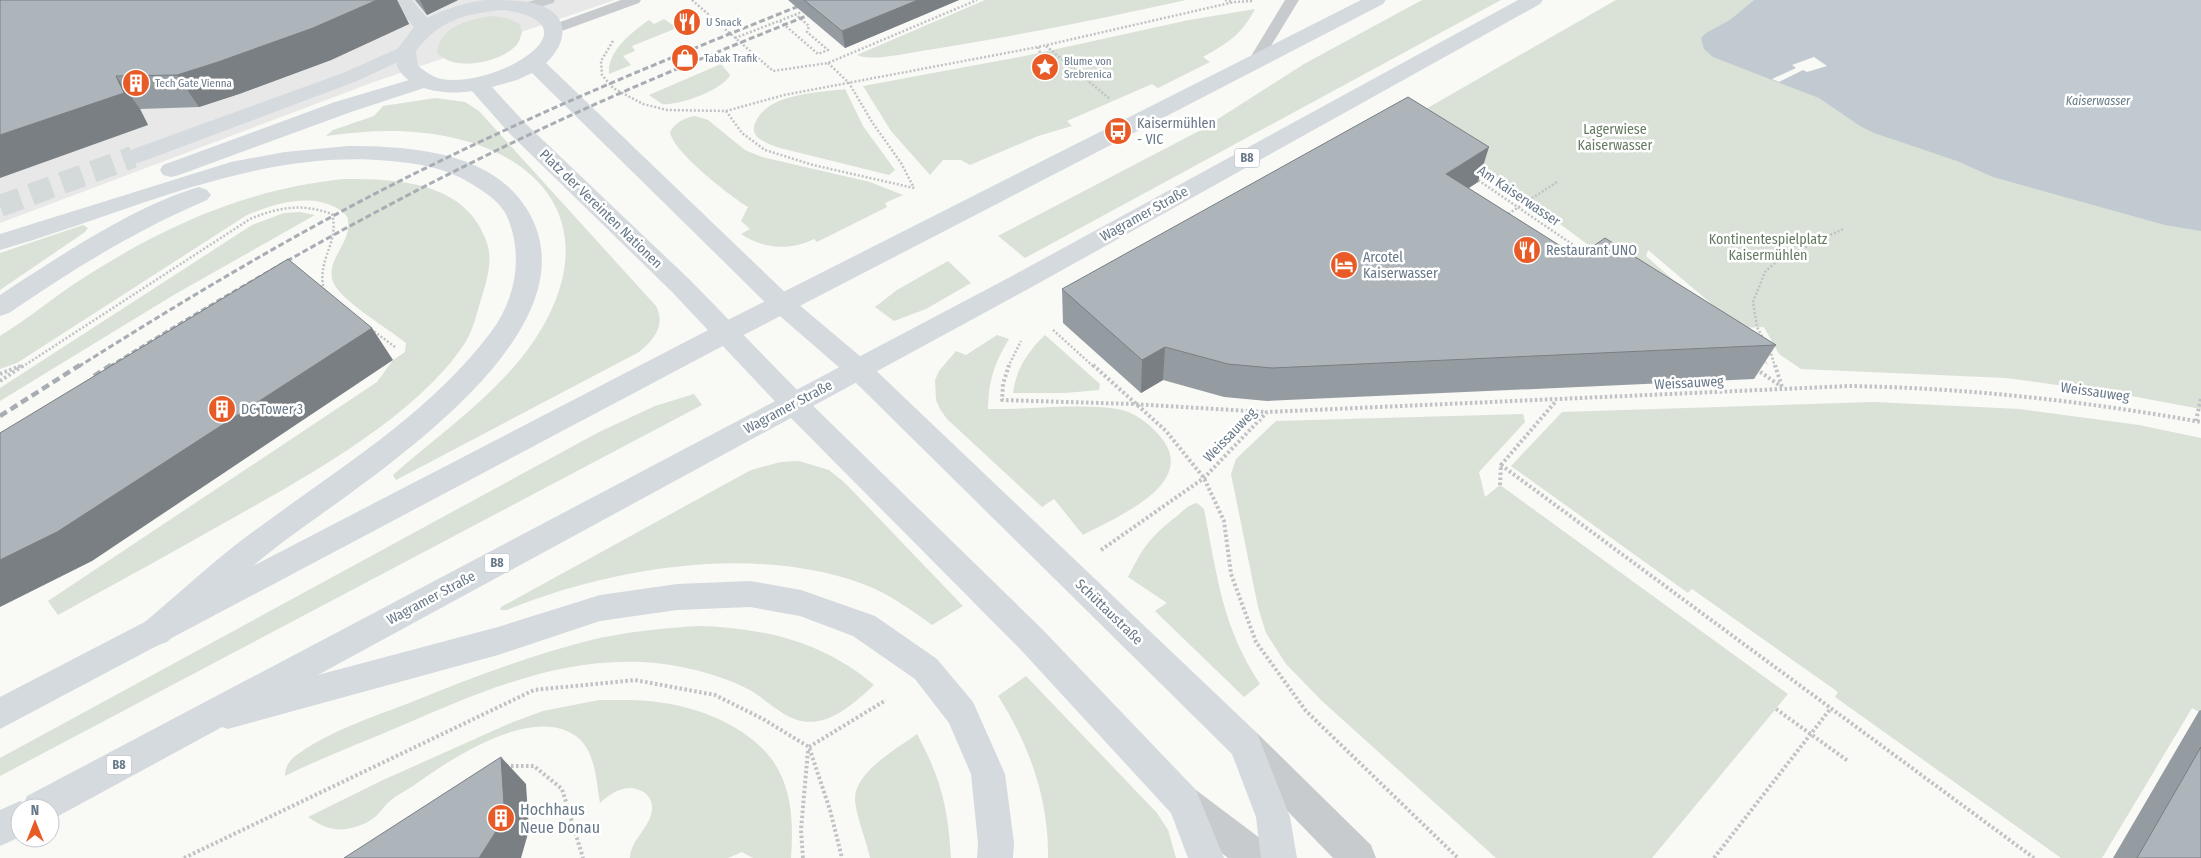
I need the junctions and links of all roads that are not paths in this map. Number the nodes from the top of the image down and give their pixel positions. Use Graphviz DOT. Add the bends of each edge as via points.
graph roads {
  1 [pos="401,0"];
  2 [pos="548,0"];
  3 [pos="634,0"];
  4 [pos="1292,0"];
  5 [pos="1376,0"];
  6 [pos="1533,0"];
  7 [pos="478,3"];
  8 [pos="526,7"];
  9 [pos="425,28"];
  10 [pos="554,28"];
  11 [pos="406,51"];
  12 [pos="1255,61"];
  13 [pos="534,63"];
  14 [pos="426,81"];
  15 [pos="476,84"];
  16 [pos="319,156"];
  17 [pos="133,158"];
  18 [pos="0,241"];
  19 [pos="782,304"];
  20 [pos="0,307"];
  21 [pos="725,333"];
  22 [pos="858,369"];
  23 [pos="794,404"];
  24 [pos="156,632"];
  25 [pos="0,714"];
  26 [pos="200,722"];
  27 [pos="1245,744"];
  28 [pos="58,798"];
  29 [pos="1184,802"];
  30 [pos="995,858"];
  31 [pos="1206,858"];
  32 [pos="1256,858"];
  33 [pos="1279,858"];
  34 [pos="1358,858"];
  1 -- 9 [label="main road"];
  2 -- 8 [label="lane"];
  3 -- 10 [label="lane"];
  4 -- 12 [label="lane"];
  5 -- 12 [label="main road"];
  6 -- 22 [label="main road, Wagramer Straße / B8"];
  7 -- 8 [label="main road"];
  7 -- 9 [label="main road"];
  8 -- 10 [label="main road" via="551,21"];
  9 -- 11 [label="main road"];
  10 -- 13 [label="main road" via="548,49"];
  11 -- 14 [label="main road" via="408,68"];
  11 -- 17 [label="main road" via="350,77"];
  12 -- 19 [label="main road"];
  13 -- 15 [label="main road" via="510,75"];
  13 -- 19 [label="main road"];
  14 -- 15 [label="main road" via="447,86"];
  14 -- 18 [label="main road" via="343,107 116,190"];
  15 -- 21 [label="main road, Platz der Vereinten Nationen"];
  16 -- 18 [label="main road" via="256,164 201,178"];
  16 -- 20 [label="main road" via="227,184 179,203 96,245"];
  16 -- 24 [label="main road" via="408,155 443,162 478,175 503,194 518,214 527,237 530,267 523,298 502,335 466,380 428,418 376,461 268,537"];
  19 -- 21 [label="main road"];
  19 -- 22 [label="main road, Schüttaustraße"];
  21 -- 23 [label="main road, Platz der Vereinten Nationen"];
  21 -- 24 [label="main road"];
  22 -- 23 [label="main road, Wagramer Straße / B8"];
  22 -- 27 [label="main road, Schüttaustraße"];
  23 -- 26 [label="main road, Wagramer Straße / B8"];
  23 -- 29 [label="main road" via="1031,639"];
  24 -- 25 [label="main road"];
  26 -- 28 [label="main road, Wagramer Straße / B8"];
  26 -- 30 [label="main road" via="498,641 600,608 677,597 750,594 801,603 864,626 926,670 962,713 988,774"];
  27 -- 33 [label="main road" via="1273,817"];
  27 -- 34 [label="street, Schüttaustraße"];
  29 -- 31 [label="main road"];
  29 -- 32 [label="street"];
}
